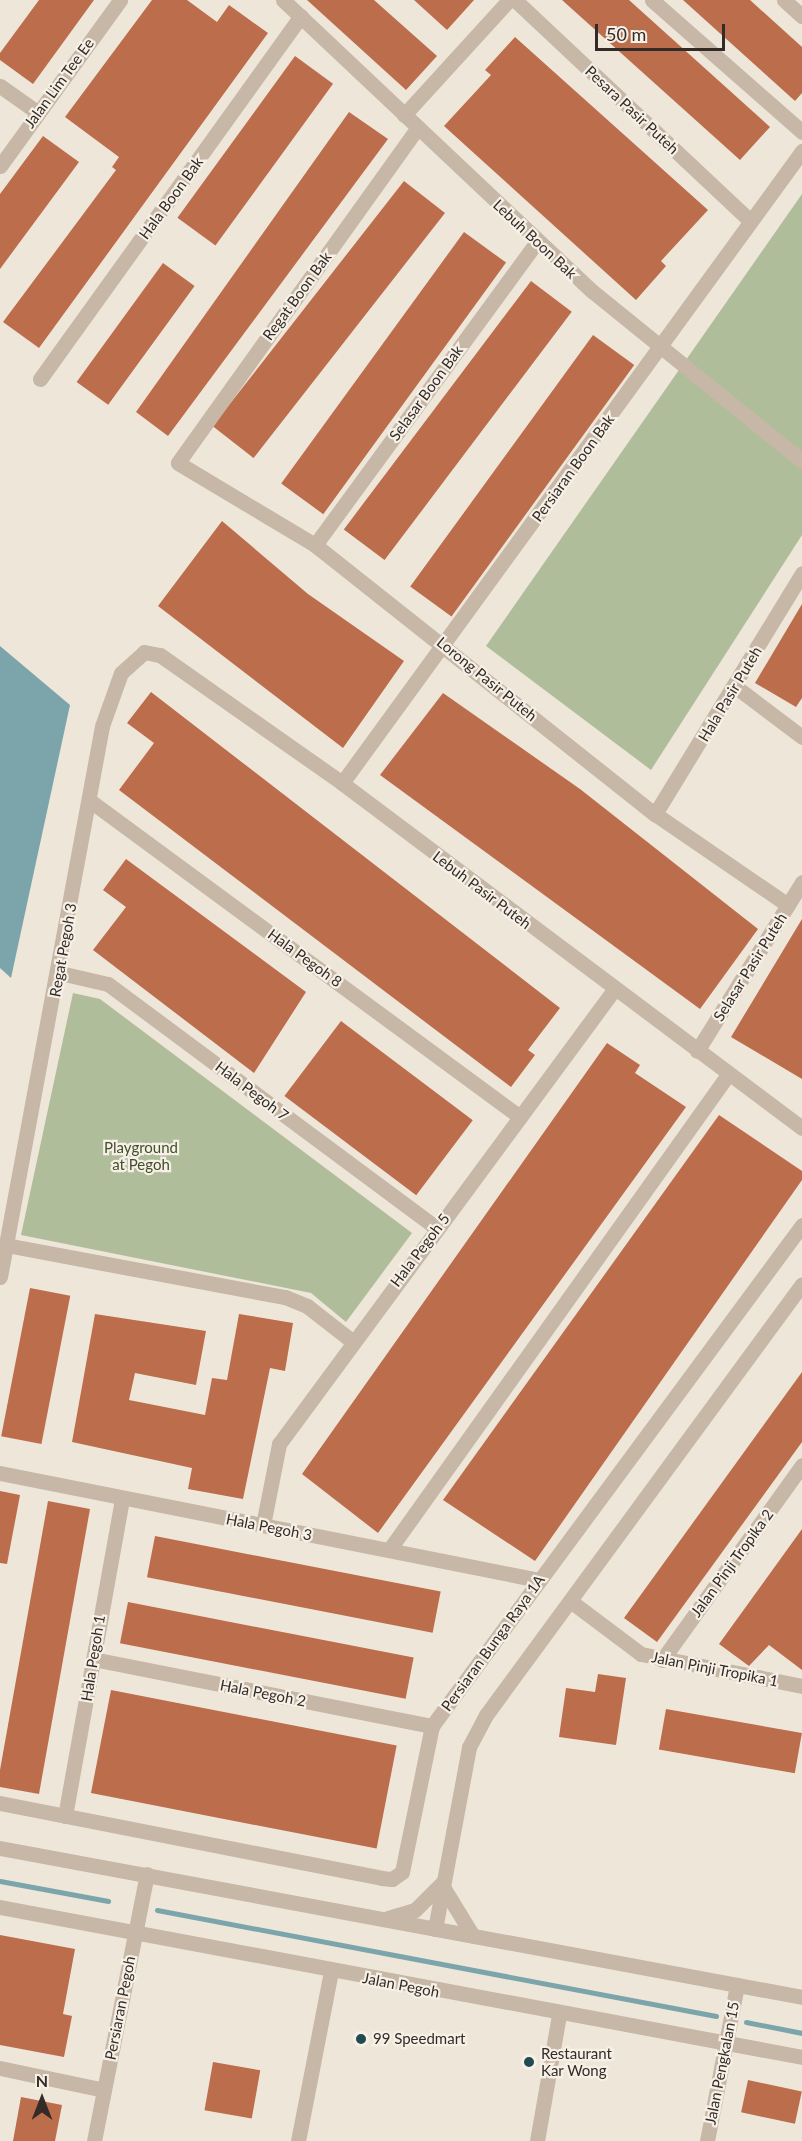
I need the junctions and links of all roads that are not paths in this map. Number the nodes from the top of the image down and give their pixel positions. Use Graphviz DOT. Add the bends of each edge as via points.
graph roads {
  1 [pos="120,0"];
  2 [pos="283,0"];
  3 [pos="509,0"];
  4 [pos="514,0"];
  5 [pos="652,0"];
  6 [pos="783,0"];
  7 [pos="301,16"];
  8 [pos="802,16"];
  9 [pos="0,86"];
  10 [pos="37,112"];
  11 [pos="404,115"];
  12 [pos="416,130"];
  13 [pos="802,132"];
  14 [pos="802,151"];
  15 [pos="0,166"];
  16 [pos="749,220"];
  17 [pos="537,242"];
  18 [pos="659,351"];
  19 [pos="40,379"];
  20 [pos="802,461"];
  21 [pos="178,463"];
  22 [pos="315,545"];
  23 [pos="802,573"];
  24 [pos="444,644"];
  25 [pos="160,655"];
  26 [pos="736,687"];
  27 [pos="802,737"];
  28 [pos="342,783"];
  29 [pos="89,800"];
  30 [pos="655,814"];
  31 [pos="802,882"];
  32 [pos="788,905"];
  33 [pos="60,973"];
  34 [pos="613,991"];
  35 [pos="697,1051"];
  36 [pos="727,1076"];
  37 [pos="520,1117"];
  38 [pos="802,1128"];
  39 [pos="6,1204"];
  40 [pos="802,1225"];
  41 [pos="436,1228"];
  42 [pos="6,1245"];
  43 [pos="0,1277"];
  44 [pos="802,1284"];
  45 [pos="352,1341"];
  46 [pos="802,1465"];
  47 [pos="0,1473"];
  48 [pos="122,1500"];
  49 [pos="263,1525"];
  50 [pos="389,1550"];
  51 [pos="539,1580"];
  52 [pos="573,1603"];
  53 [pos="93,1659"];
  54 [pos="662,1660"];
  55 [pos="802,1686"];
  56 [pos="432,1726"];
  57 [pos="0,1803"];
  58 [pos="65,1816"];
  59 [pos="0,1848"];
  60 [pos="147,1874"];
  61 [pos="444,1884"];
  62 [pos="0,1907"];
  63 [pos="385,1919"];
  64 [pos="435,1929"];
  65 [pos="134,1934"];
  66 [pos="473,1936"];
  67 [pos="331,1972"];
  68 [pos="737,1985"];
  69 [pos="802,1997"];
  70 [pos="559,2015"];
  71 [pos="726,2043"];
  72 [pos="802,2057"];
  73 [pos="0,2068"];
  74 [pos="104,2090"];
  75 [pos="94,2141"];
  76 [pos="298,2141"];
  77 [pos="537,2141"];
  78 [pos="707,2141"];
  1 -- 10 [label="street, Jalan Lim Tee Ee"];
  2 -- 7 [label="street, Lebuh Boon Bak"];
  3 -- 11 [label="street"];
  4 -- 16 [label="street, Pesara Pasir Puteh"];
  5 -- 13 [label="street"];
  6 -- 8 [label="street"];
  7 -- 11 [label="street, Lebuh Boon Bak"];
  7 -- 19 [label="street, Hala Boon Bak"];
  9 -- 10 [label="street"];
  10 -- 15 [label="street, Jalan Lim Tee Ee"];
  11 -- 12 [label="street, Lebuh Boon Bak"];
  12 -- 17 [label="street, Lebuh Boon Bak"];
  12 -- 21 [label="street, Regat Boon Bak"];
  14 -- 16 [label="street, Persiaran Boon Bak"];
  16 -- 18 [label="street, Persiaran Boon Bak"];
  17 -- 18 [label="street, Lebuh Boon Bak"];
  17 -- 22 [label="street, Selasar Boon Bak"];
  18 -- 20 [label="street, Lebuh Boon Bak"];
  18 -- 24 [label="street, Persiaran Boon Bak"];
  21 -- 22 [label="street, Lorong Pasir Puteh"];
  22 -- 24 [label="street, Lorong Pasir Puteh"];
  23 -- 26 [label="street, Hala Pasir Puteh"];
  24 -- 28 [label="street, Persiaran Boon Bak"];
  24 -- 30 [label="street, Lorong Pasir Puteh"];
  25 -- 28 [label="street, Lebuh Pasir Puteh"];
  25 -- 29 [label="street, Regat Pegoh 3" via="138,654 121,673 102,726"];
  26 -- 27 [label="street"];
  26 -- 30 [label="street, Hala Pasir Puteh"];
  28 -- 34 [label="street, Lebuh Pasir Puteh"];
  29 -- 33 [label="street, Regat Pegoh 3"];
  29 -- 37 [label="street, Hala Pegoh 8"];
  30 -- 32 [label="street, Lorong Pasir Puteh"];
  31 -- 32 [label="street, Selasar Pasir Puteh"];
  32 -- 35 [label="street, Selasar Pasir Puteh"];
  33 -- 39 [label="street, Regat Pegoh 3"];
  33 -- 41 [label="street, Hala Pegoh 7" via="108,984"];
  34 -- 35 [label="street, Lebuh Pasir Puteh"];
  34 -- 37 [label="street, Hala Pegoh 5"];
  35 -- 36 [label="street, Lebuh Pasir Puteh"];
  36 -- 38 [label="street, Lebuh Pasir Puteh"];
  36 -- 50 [label="street"];
  37 -- 41 [label="street, Hala Pegoh 5"];
  39 -- 42 [label="street, Regat Pegoh 3"];
  40 -- 51 [label="street, Persiaran Bunga Raya 1A"];
  41 -- 45 [label="street, Hala Pegoh 5"];
  42 -- 43 [label="street, Regat Pegoh 3"];
  42 -- 45 [label="street" via="285,1297 307,1306"];
  44 -- 52 [label="street"];
  45 -- 49 [label="street, Hala Pegoh 5" via="279,1444"];
  46 -- 54 [label="street, Jalan Pinji Tropika 2"];
  47 -- 48 [label="street, Hala Pegoh 3"];
  48 -- 49 [label="street, Hala Pegoh 3"];
  48 -- 53 [label="street, Hala Pegoh 1"];
  49 -- 50 [label="street, Hala Pegoh 3"];
  50 -- 51 [label="street, Hala Pegoh 3"];
  51 -- 56 [label="street, Persiaran Bunga Raya 1A"];
  52 -- 54 [label="street, Jalan Pinji Tropika 1" via="607,1634"];
  52 -- 61 [label="street" via="486,1715 469,1747"];
  53 -- 56 [label="street, Hala Pegoh 2"];
  53 -- 58 [label="street, Hala Pegoh 1"];
  54 -- 55 [label="street, Jalan Pinji Tropika 1"];
  56 -- 58 [label="street, Persiaran Bunga Raya 1A" via="407,1854 402,1872 392,1879"];
  57 -- 58 [label="street, Persiaran Bunga Raya 1A"];
  59 -- 60 [label="street"];
  60 -- 63 [label="street"];
  60 -- 65 [label="street, Persiaran Pegoh"];
  61 -- 63 [label="street" via="415,1910"];
  61 -- 64 [label="street"];
  61 -- 66 [label="street"];
  62 -- 65 [label="street, Jalan Pegoh"];
  63 -- 64 [label="street"];
  64 -- 66 [label="street"];
  65 -- 67 [label="street, Jalan Pegoh"];
  65 -- 74 [label="street, Persiaran Pegoh"];
  66 -- 68 [label="street"];
  67 -- 70 [label="street, Jalan Pegoh"];
  67 -- 76 [label="street"];
  68 -- 69 [label="street"];
  68 -- 71 [label="street, Jalan Pengkalan 15"];
  70 -- 71 [label="street, Jalan Pegoh"];
  70 -- 77 [label="street"];
  71 -- 72 [label="street, Jalan Pegoh"];
  71 -- 78 [label="street, Jalan Pengkalan 15"];
  73 -- 74 [label="street"];
  74 -- 75 [label="street, Persiaran Pegoh"];
}
